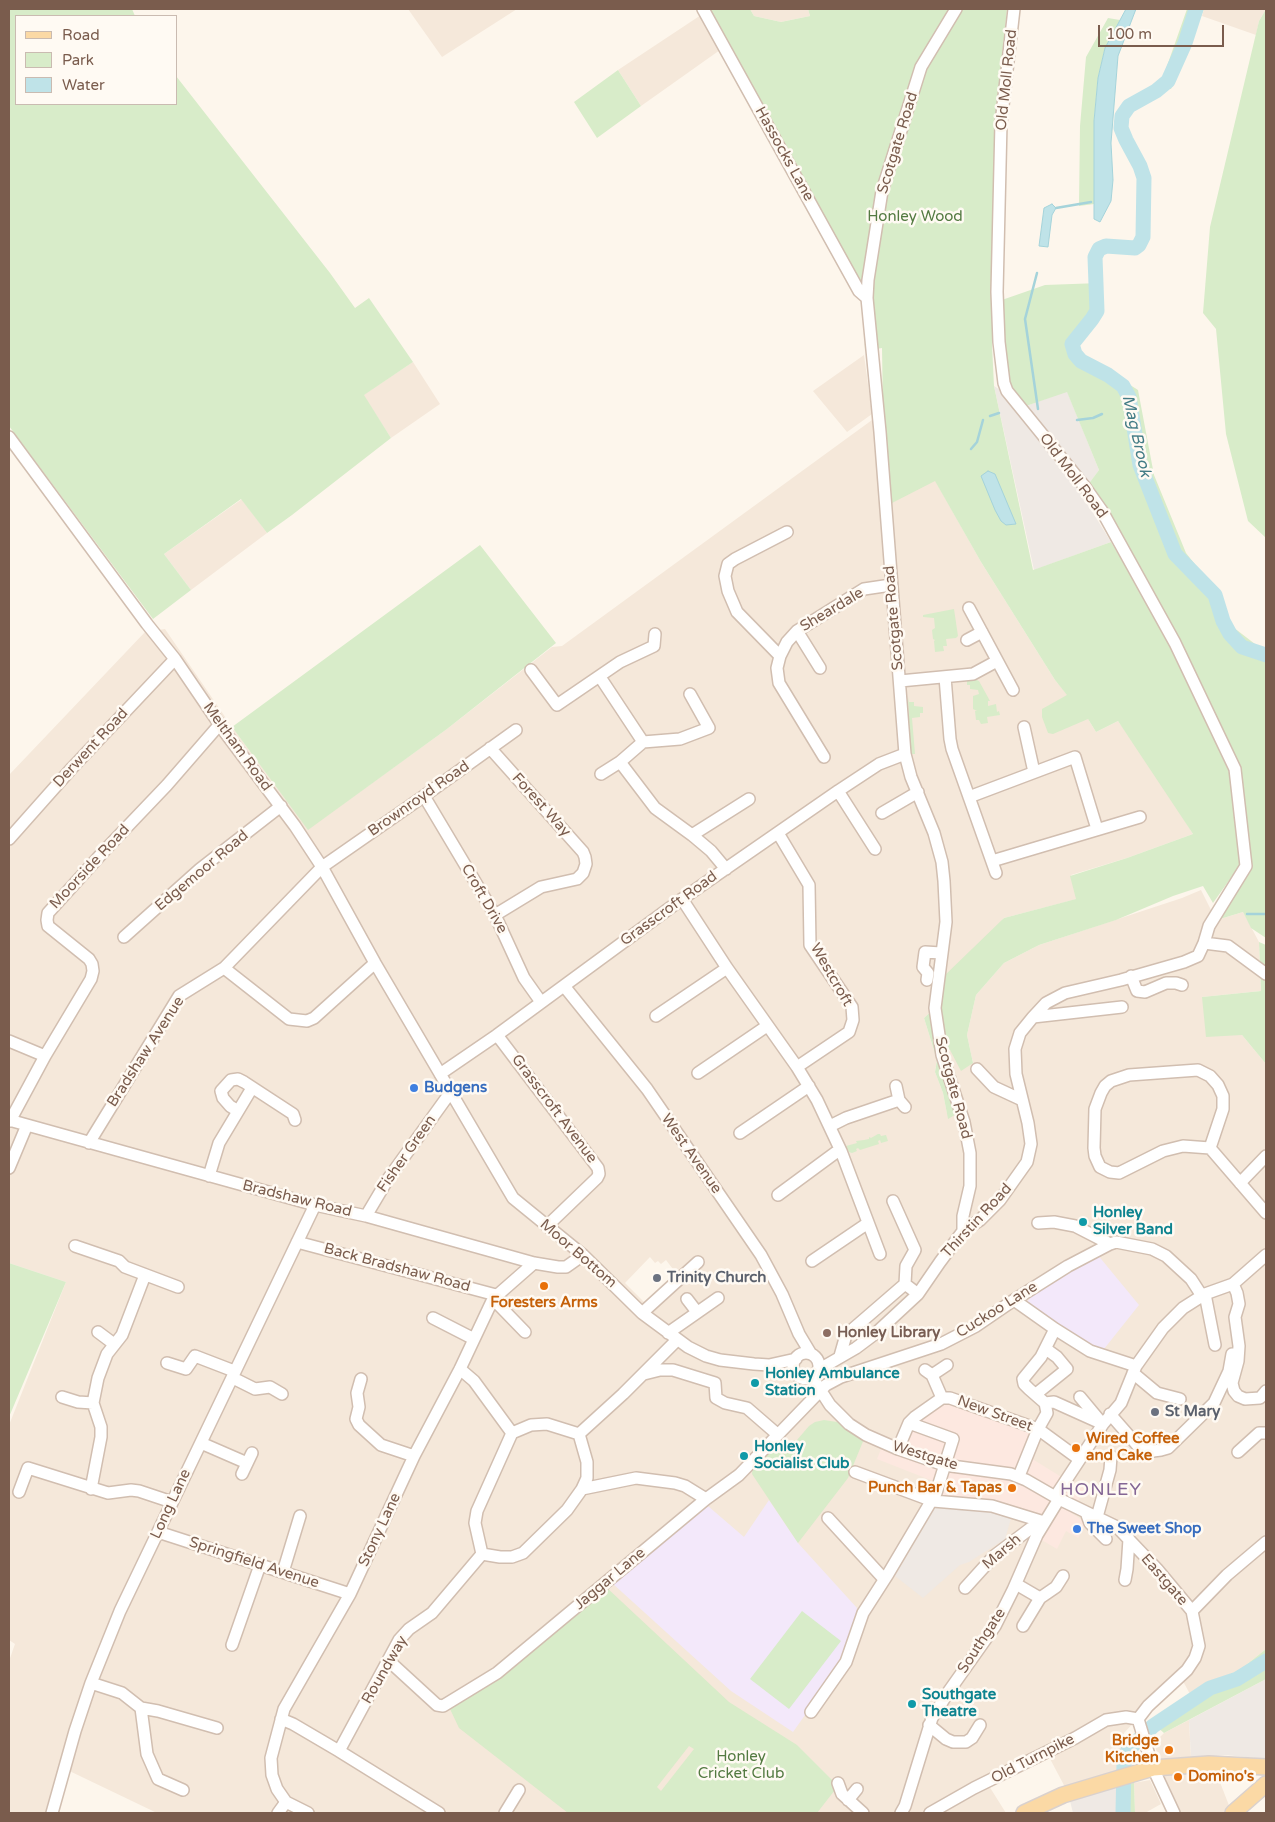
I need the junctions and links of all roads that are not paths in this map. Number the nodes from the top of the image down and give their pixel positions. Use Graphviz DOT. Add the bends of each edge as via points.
graph roads {
  1 [pos="703,9"];
  2 [pos="956,9"];
  3 [pos="1014,9"];
  4 [pos="867,298"];
  5 [pos="9,437"];
  6 [pos="787,532"];
  7 [pos="891,585"];
  8 [pos="969,608"];
  9 [pos="796,631"];
  10 [pos="982,632"];
  11 [pos="655,634"];
  12 [pos="967,640"];
  13 [pos="780,656"];
  14 [pos="175,659"];
  15 [pos="997,661"];
  16 [pos="820,668"];
  17 [pos="531,670"];
  18 [pos="600,677"];
  19 [pos="945,677"];
  20 [pos="900,681"];
  21 [pos="1013,690"];
  22 [pos="690,694"];
  23 [pos="220,724"];
  24 [pos="1024,727"];
  25 [pos="516,730"];
  26 [pos="643,742"];
  27 [pos="490,748"];
  28 [pos="905,754"];
  29 [pos="824,757"];
  30 [pos="620,762"];
  31 [pos="1034,772"];
  32 [pos="601,774"];
  33 [pos="838,791"];
  34 [pos="918,792"];
  35 [pos="424,796"];
  36 [pos="969,797"];
  37 [pos="749,799"];
  38 [pos="281,806"];
  39 [pos="882,813"];
  40 [pos="1140,816"];
  41 [pos="1097,829"];
  42 [pos="778,834"];
  43 [pos="692,835"];
  44 [pos="9,839"];
  45 [pos="875,849"];
  46 [pos="992,861"];
  47 [pos="322,867"];
  48 [pos="726,869"];
  49 [pos="996,873"];
  50 [pos="682,899"];
  51 [pos="495,915"];
  52 [pos="124,937"];
  53 [pos="1204,943"];
  54 [pos="941,953"];
  55 [pos="374,963"];
  56 [pos="224,968"];
  57 [pos="727,968"];
  58 [pos="1266,974"];
  59 [pos="1131,976"];
  60 [pos="927,980"];
  61 [pos="564,986"];
  62 [pos="1182,986"];
  63 [pos="541,1002"];
  64 [pos="1122,1008"];
  65 [pos="656,1016"];
  66 [pos="1033,1016"];
  67 [pos="767,1026"];
  68 [pos="497,1035"];
  69 [pos="9,1041"];
  70 [pos="45,1056"];
  71 [pos="797,1067"];
  72 [pos="977,1069"];
  73 [pos="698,1073"];
  74 [pos="440,1074"];
  75 [pos="809,1086"];
  76 [pos="896,1086"];
  77 [pos="252,1088"];
  78 [pos="450,1093"];
  79 [pos="1022,1100"];
  80 [pos="238,1111"];
  81 [pos="296,1120"];
  82 [pos="9,1121"];
  83 [pos="27,1125"];
  84 [pos="830,1126"];
  85 [pos="740,1133"];
  86 [pos="89,1143"];
  87 [pos="1210,1148"];
  88 [pos="841,1151"];
  89 [pos="1266,1156"];
  90 [pos="9,1168"];
  91 [pos="210,1176"];
  92 [pos="1240,1184"];
  93 [pos="778,1195"];
  94 [pos="893,1201"];
  95 [pos="315,1205"];
  96 [pos="1266,1213"];
  97 [pos="366,1216"];
  98 [pos="868,1223"];
  99 [pos="1038,1223"];
  100 [pos="547,1226"];
  101 [pos="964,1231"];
  102 [pos="297,1242"];
  103 [pos="1113,1243"];
  104 [pos="75,1246"];
  105 [pos="880,1254"];
  106 [pos="583,1255"];
  107 [pos="1266,1255"];
  108 [pos="812,1261"];
  109 [pos="698,1262"];
  110 [pos="534,1263"];
  111 [pos="145,1275"];
  112 [pos="905,1284"];
  113 [pos="1233,1284"];
  114 [pos="178,1287"];
  115 [pos="918,1294"];
  116 [pos="1204,1295"];
  117 [pos="495,1297"];
  118 [pos="718,1298"];
  119 [pos="687,1299"];
  120 [pos="1014,1300"];
  121 [pos="697,1312"];
  122 [pos="642,1313"];
  123 [pos="433,1318"];
  124 [pos="1055,1330"];
  125 [pos="98,1332"];
  126 [pos="525,1332"];
  127 [pos="799,1334"];
  128 [pos="673,1336"];
  129 [pos="474,1339"];
  130 [pos="114,1344"];
  131 [pos="1215,1345"];
  132 [pos="1046,1348"];
  133 [pos="667,1350"];
  134 [pos="1232,1354"];
  135 [pos="812,1355"];
  136 [pos="840,1356"];
  137 [pos="797,1358"];
  138 [pos="166,1363"];
  139 [pos="769,1365"];
  140 [pos="946,1365"];
  141 [pos="460,1369"];
  142 [pos="672,1370"];
  143 [pos="1134,1370"];
  144 [pos="644,1374"];
  145 [pos="815,1374"];
  146 [pos="234,1375"];
  147 [pos="798,1376"];
  148 [pos="361,1379"];
  149 [pos="820,1391"];
  150 [pos="1266,1391"];
  151 [pos="282,1394"];
  152 [pos="1036,1394"];
  153 [pos="62,1397"];
  154 [pos="1080,1397"];
  155 [pos="942,1398"];
  156 [pos="1180,1399"];
  157 [pos="93,1403"];
  158 [pos="1046,1403"];
  159 [pos="1110,1414"];
  160 [pos="909,1423"];
  161 [pos="1103,1424"];
  162 [pos="1038,1428"];
  163 [pos="512,1433"];
  164 [pos="1266,1433"];
  165 [pos="579,1434"];
  166 [pos="777,1434"];
  167 [pos="201,1443"];
  168 [pos="898,1449"];
  169 [pos="1238,1452"];
  170 [pos="414,1456"];
  171 [pos="1111,1456"];
  172 [pos="1079,1459"];
  173 [pos="247,1463"];
  174 [pos="944,1465"];
  175 [pos="855,1472"];
  176 [pos="1019,1476"];
  177 [pos="90,1488"];
  178 [pos="582,1489"];
  179 [pos="19,1492"];
  180 [pos="1057,1498"];
  181 [pos="706,1499"];
  182 [pos="933,1501"];
  183 [pos="172,1502"];
  184 [pos="1092,1515"];
  185 [pos="300,1516"];
  186 [pos="828,1518"];
  187 [pos="1044,1522"];
  188 [pos="158,1532"];
  189 [pos="1106,1539"];
  190 [pos="1129,1539"];
  191 [pos="1266,1542"];
  192 [pos="482,1554"];
  193 [pos="260,1565"];
  194 [pos="283,1572"];
  195 [pos="1063,1576"];
  196 [pos="884,1579"];
  197 [pos="1124,1580"];
  198 [pos="1016,1584"];
  199 [pos="965,1588"];
  200 [pos="350,1594"];
  201 [pos="1040,1598"];
  202 [pos="1192,1612"];
  203 [pos="1023,1626"];
  204 [pos="232,1645"];
  205 [pos="389,1661"];
  206 [pos="92,1683"];
  207 [pos="141,1708"];
  208 [pos="811,1712"];
  209 [pos="281,1719"];
  210 [pos="1139,1723"];
  211 [pos="929,1725"];
  212 [pos="980,1725"];
  213 [pos="217,1728"];
  214 [pos="339,1751"];
  215 [pos="1264,1767"];
  216 [pos="1153,1768"];
  217 [pos="838,1783"];
  218 [pos="857,1789"];
  219 [pos="1264,1789"];
  220 [pos="183,1790"];
  221 [pos="519,1790"];
  222 [pos="848,1800"];
  223 [pos="286,1802"];
  224 [pos="52,1813"];
  225 [pos="278,1813"];
  226 [pos="308,1813"];
  227 [pos="439,1813"];
  228 [pos="505,1813"];
  229 [pos="864,1813"];
  230 [pos="901,1813"];
  231 [pos="930,1813"];
  232 [pos="1024,1813"];
  233 [pos="1174,1813"];
  234 [pos="1233,1813"];
  235 [pos="1237,1813"];
  1 -- 4 [label="street, Hassocks Lane" via="859,291"];
  2 -- 4 [label="street, Scotgate Road" via="921,67 882,191"];
  3 -- 53 [label="street, Old Moll Road" via="1001,122 997,292 1004,383 1102,511 1175,643 1235,769 1246,866 1209,926"];
  4 -- 7 [label="street, Scotgate Road"];
  5 -- 14 [label="street, Meltham Road"];
  6 -- 13 [label="street" via="735,559 728,564 725,576 737,612"];
  7 -- 9 [label="street, Sheardale" via="864,589"];
  7 -- 20 [label="street, Scotgate Road"];
  8 -- 10 [label="street"];
  9 -- 13 [label="street, Sheardale"];
  9 -- 16 [label="street"];
  10 -- 12 [label="street"];
  10 -- 15 [label="street"];
  11 -- 18 [label="street" via="654,646 620,662"];
  13 -- 29 [label="street, Sheardale" via="777,668 779,683"];
  14 -- 23 [label="street, Meltham Road"];
  14 -- 44 [label="street, Derwent Road"];
  15 -- 19 [label="street" via="973,674"];
  15 -- 21 [label="street"];
  17 -- 18 [label="street" via="557,705"];
  18 -- 26 [label="street"];
  19 -- 20 [label="street"];
  19 -- 36 [label="street" via="950,739"];
  20 -- 28 [label="street, Scotgate Road"];
  22 -- 26 [label="street" via="712,732"];
  23 -- 38 [label="street, Meltham Road"];
  23 -- 70 [label="street, Moorside Road" via="48,913 48,926 89,959 93,971"];
  24 -- 31 [label="street"];
  25 -- 27 [label="street, Brownroyd Road"];
  26 -- 30 [label="street"];
  27 -- 35 [label="street, Brownroyd Road"];
  27 -- 51 [label="street, Forest Way" via="583,852 586,864 577,879 541,887"];
  28 -- 33 [label="street, Grasscroft Road" via="879,764"];
  28 -- 34 [label="street, Scotgate Road"];
  30 -- 32 [label="street"];
  30 -- 43 [label="street" via="655,808"];
  31 -- 36 [label="street"];
  31 -- 41 [label="street" via="1075,757"];
  33 -- 42 [label="street, Grasscroft Road"];
  33 -- 45 [label="street"];
  34 -- 39 [label="street"];
  34 -- 54 [label="street, Scotgate Road" via="942,862 946,922"];
  35 -- 47 [label="street, Brownroyd Road"];
  35 -- 51 [label="street, Croft Drive"];
  36 -- 46 [label="street"];
  37 -- 43 [label="street"];
  38 -- 47 [label="street, Meltham Road"];
  38 -- 52 [label="street, Edgemoor Road" via="200,869"];
  40 -- 41 [label="street"];
  41 -- 46 [label="street"];
  42 -- 48 [label="street, Grasscroft Road"];
  42 -- 71 [label="street, Westcroft" via="809,885 810,945 852,1007 853,1020 849,1032"];
  43 -- 48 [label="street"];
  46 -- 49 [label="street"];
  47 -- 55 [label="street, Meltham Road"];
  47 -- 56 [label="street, Bradshaw Avenue"];
  48 -- 50 [label="street, Grasscroft Road"];
  50 -- 57 [label="street"];
  50 -- 61 [label="street, Grasscroft Road"];
  51 -- 63 [label="street, Croft Drive" via="524,978"];
  53 -- 58 [label="street" via="1228,946"];
  53 -- 59 [label="street, Thirstin Road" via="1198,956"];
  54 -- 60 [label="street" via="925,952"];
  54 -- 101 [label="street, Scotgate Road" via="935,1008 942,1055 964,1122 970,1152 970,1186 963,1216"];
  55 -- 56 [label="street" via="307,1021 289,1019"];
  55 -- 74 [label="street, Meltham Road"];
  56 -- 86 [label="street, Bradshaw Avenue" via="179,996"];
  57 -- 65 [label="street"];
  57 -- 67 [label="street"];
  59 -- 62 [label="street" via="1137,991 1145,992 1166,983"];
  59 -- 66 [label="street, Thirstin Road" via="1064,993 1046,1003"];
  61 -- 63 [label="street, Grasscroft Road"];
  61 -- 127 [label="street, West Avenue" via="647,1089 761,1255"];
  63 -- 68 [label="street, Grasscroft Road"];
  64 -- 66 [label="street"];
  66 -- 79 [label="street, Thirstin Road" via="1020,1033 1015,1049"];
  67 -- 71 [label="street"];
  67 -- 73 [label="street"];
  68 -- 74 [label="street, Grasscroft Road"];
  68 -- 100 [label="street, Grasscroft Avenue" via="598,1168 596,1178"];
  69 -- 70 [label="street"];
  70 -- 82 [label="street, Moorside Road"];
  71 -- 75 [label="street"];
  72 -- 79 [label="street" via="994,1087"];
  74 -- 78 [label="street, Moor Bottom"];
  75 -- 84 [label="street"];
  75 -- 85 [label="street"];
  76 -- 84 [label="street" via="902,1104 846,1118"];
  77 -- 80 [label="street"];
  77 -- 80 [label="street" via="238,1079 230,1080 221,1091 223,1098"];
  77 -- 81 [label="street" via="293,1114"];
  78 -- 97 [label="street, Fisher Green" via="388,1179"];
  78 -- 100 [label="street, Moor Bottom" via="513,1198"];
  79 -- 101 [label="street, Thirstin Road" via="1031,1144 1027,1162 1000,1200"];
  80 -- 91 [label="street" via="219,1143"];
  82 -- 83 [label="street, Bradshaw Road"];
  83 -- 86 [label="street, Bradshaw Road"];
  83 -- 90 [label="street"];
  84 -- 88 [label="street"];
  86 -- 91 [label="street, Bradshaw Road"];
  87 -- 87 [label="street" via="1183,1146 1163,1151 1119,1173 1110,1172 1100,1166 1094,1156 1095,1109 1101,1093 1111,1081 1129,1075 1198,1070 1210,1076 1223,1096 1223,1109"];
  87 -- 92 [label="street"];
  88 -- 93 [label="street"];
  88 -- 98 [label="street"];
  89 -- 92 [label="street"];
  91 -- 95 [label="street, Bradshaw Road"];
  92 -- 96 [label="street"];
  94 -- 112 [label="street" via="915,1250 906,1266"];
  95 -- 97 [label="street, Bradshaw Road"];
  95 -- 102 [label="street, Long Lane"];
  97 -- 110 [label="street, Bradshaw Road"];
  98 -- 105 [label="street"];
  98 -- 108 [label="street"];
  99 -- 103 [label="street" via="1075,1226"];
  100 -- 106 [label="street, Moor Bottom"];
  101 -- 115 [label="street, Thirstin Road"];
  102 -- 117 [label="street, Back Bradshaw Road"];
  102 -- 146 [label="street, Long Lane"];
  103 -- 116 [label="street" via="1152,1249 1166,1256"];
  103 -- 120 [label="street, Cuckoo Lane" via="1068,1266"];
  104 -- 111 [label="street" via="119,1261 124,1267"];
  106 -- 110 [label="street, Bradshaw Road" via="566,1267"];
  106 -- 122 [label="street, Moor Bottom"];
  107 -- 113 [label="street"];
  109 -- 122 [label="street"];
  110 -- 117 [label="street, Stony Lane"];
  111 -- 114 [label="street"];
  111 -- 130 [label="street" via="122,1335"];
  112 -- 115 [label="street"];
  112 -- 136 [label="street" via="846,1335"];
  113 -- 116 [label="street, Southgate"];
  113 -- 150 [label="street" via="1239,1304 1235,1317 1239,1346 1232,1383 1234,1391 1245,1399 1260,1398"];
  115 -- 136 [label="street, Thirstin Road" via="876,1333"];
  116 -- 131 [label="street"];
  116 -- 143 [label="street, Southgate" via="1183,1308 1163,1328"];
  117 -- 126 [label="street"];
  117 -- 129 [label="street, Stony Lane"];
  118 -- 121 [label="street"];
  119 -- 121 [label="street"];
  120 -- 124 [label="street"];
  120 -- 149 [label="street, Cuckoo Lane" via="976,1326 936,1346 856,1372 826,1385"];
  121 -- 128 [label="street"];
  122 -- 128 [label="street, Moor Bottom"];
  123 -- 129 [label="street"];
  124 -- 132 [label="street"];
  124 -- 143 [label="street" via="1090,1351"];
  125 -- 130 [label="street"];
  127 -- 135 [label="street, West Avenue"];
  127 -- 137 [label="street, West Avenue"];
  128 -- 133 [label="street"];
  128 -- 139 [label="street, Moor Bottom" via="706,1356"];
  129 -- 141 [label="street, Stony Lane"];
  130 -- 157 [label="street" via="98,1378"];
  132 -- 152 [label="street" via="1036,1365 1018,1384"];
  132 -- 152 [label="street" via="1067,1369"];
  133 -- 142 [label="street"];
  133 -- 144 [label="street"];
  134 -- 159 [label="street" via="1224,1384 1214,1404 1168,1448 1153,1450 1138,1446"];
  135 -- 136 [label="street, Thirstin Road"];
  135 -- 137 [label="street" via="806,1353"];
  135 -- 145 [label="street" via="818,1362"];
  136 -- 145 [label="street, Thirstin Road"];
  137 -- 139 [label="street, Moor Bottom"];
  137 -- 147 [label="street" via="794,1367"];
  138 -- 146 [label="street" via="186,1370 195,1356"];
  139 -- 147 [label="street, Moor Bottom"];
  140 -- 155 [label="street" via="929,1373"];
  141 -- 163 [label="street" via="474,1381"];
  141 -- 170 [label="street, Stony Lane"];
  142 -- 144 [label="street"];
  142 -- 166 [label="street" via="715,1383 716,1398 747,1408"];
  143 -- 156 [label="street" via="1157,1393"];
  143 -- 159 [label="street, Southgate" via="1121,1403"];
  144 -- 165 [label="street"];
  145 -- 147 [label="street" via="805,1378"];
  145 -- 149 [label="street, Westgate"];
  146 -- 151 [label="street" via="255,1389 270,1387"];
  146 -- 167 [label="street, Long Lane"];
  148 -- 170 [label="street" via="356,1419 360,1425 381,1445"];
  149 -- 166 [label="street, Jaggar Lane"];
  149 -- 168 [label="street, Westgate" via="849,1424"];
  152 -- 158 [label="street"];
  153 -- 157 [label="street"];
  154 -- 161 [label="street"];
  155 -- 160 [label="street, New Street"];
  155 -- 162 [label="street, New Street"];
  157 -- 177 [label="street" via="101,1427"];
  158 -- 161 [label="street" via="1054,1402"];
  158 -- 162 [label="street" via="1047,1413"];
  159 -- 161 [label="street, Southgate"];
  160 -- 168 [label="street, New Street"];
  160 -- 174 [label="street" via="953,1439"];
  161 -- 172 [label="street, Southgate"];
  162 -- 172 [label="street, New Street"];
  162 -- 176 [label="street"];
  163 -- 165 [label="street" via="531,1425 547,1424"];
  163 -- 192 [label="street" via="477,1511 475,1523"];
  164 -- 169 [label="street" via="1259,1433"];
  165 -- 178 [label="street" via="587,1462 587,1478"];
  166 -- 181 [label="street, Jaggar Lane" via="739,1475"];
  167 -- 173 [label="street"];
  167 -- 183 [label="street, Long Lane"];
  168 -- 174 [label="street, Westgate"];
  170 -- 200 [label="street, Stony Lane"];
  171 -- 184 [label="street" via="1110,1470"];
  172 -- 180 [label="street, Southgate"];
  174 -- 176 [label="street, Westgate"];
  174 -- 182 [label="street"];
  175 -- 182 [label="street"];
  176 -- 180 [label="street, Westgate"];
  177 -- 179 [label="street" via="28,1468"];
  177 -- 183 [label="street" via="108,1493 140,1491"];
  178 -- 181 [label="street" via="636,1478 675,1483"];
  178 -- 192 [label="street" via="523,1553 512,1557"];
  180 -- 184 [label="street, Eastgate"];
  180 -- 187 [label="street, Southgate"];
  181 -- 205 [label="street, Jaggar Lane" via="496,1673 443,1706 437,1705"];
  182 -- 187 [label="street" via="992,1506"];
  182 -- 196 [label="street"];
  183 -- 188 [label="street, Long Lane"];
  184 -- 189 [label="street" via="1090,1523"];
  184 -- 190 [label="street, Eastgate" via="1116,1527"];
  185 -- 194 [label="street"];
  186 -- 196 [label="street"];
  187 -- 198 [label="street, Southgate"];
  187 -- 199 [label="street, Marsh" via="994,1556"];
  188 -- 193 [label="street, Springfield Avenue"];
  188 -- 206 [label="street, Long Lane" via="120,1611"];
  190 -- 197 [label="street"];
  190 -- 202 [label="street, Eastgate"];
  191 -- 202 [label="street" via="1227,1575"];
  192 -- 205 [label="street, Roundway" via="432,1613 409,1629"];
  193 -- 194 [label="street, Springfield Avenue"];
  193 -- 204 [label="street"];
  194 -- 200 [label="street, Springfield Avenue"];
  195 -- 201 [label="street" via="1056,1588"];
  196 -- 208 [label="street" via="863,1613 846,1662"];
  198 -- 201 [label="street"];
  198 -- 211 [label="street, Southgate" via="995,1626 948,1691"];
  200 -- 209 [label="street, Stony Lane"];
  201 -- 203 [label="street"];
  202 -- 210 [label="street, Eastgate" via="1199,1646 1195,1658 1187,1670 1148,1706"];
  205 -- 214 [label="street, Roundway"];
  206 -- 207 [label="street" via="122,1693"];
  206 -- 224 [label="street, Long Lane"];
  207 -- 213 [label="street"];
  207 -- 220 [label="street" via="147,1754 158,1779"];
  209 -- 214 [label="street"];
  209 -- 223 [label="street, Stony Lane" via="271,1758 272,1775"];
  210 -- 216 [label="street"];
  210 -- 231 [label="street, Old Turnpike" via="1126,1717 1106,1720"];
  211 -- 212 [label="street" via="953,1742 966,1742"];
  211 -- 230 [label="street, Southgate"];
  214 -- 227 [label="street"];
  215 -- 216 [label="main road" via="1209,1764"];
  215 -- 219 [label="main road"];
  216 -- 232 [label="main road" via="1051,1799"];
  216 -- 233 [label="street"];
  217 -- 222 [label="street"];
  218 -- 222 [label="street"];
  219 -- 234 [label="main road"];
  219 -- 235 [label="main road"];
  221 -- 228 [label="street"];
  222 -- 229 [label="street"];
  223 -- 225 [label="street"];
  223 -- 226 [label="street"];
}
